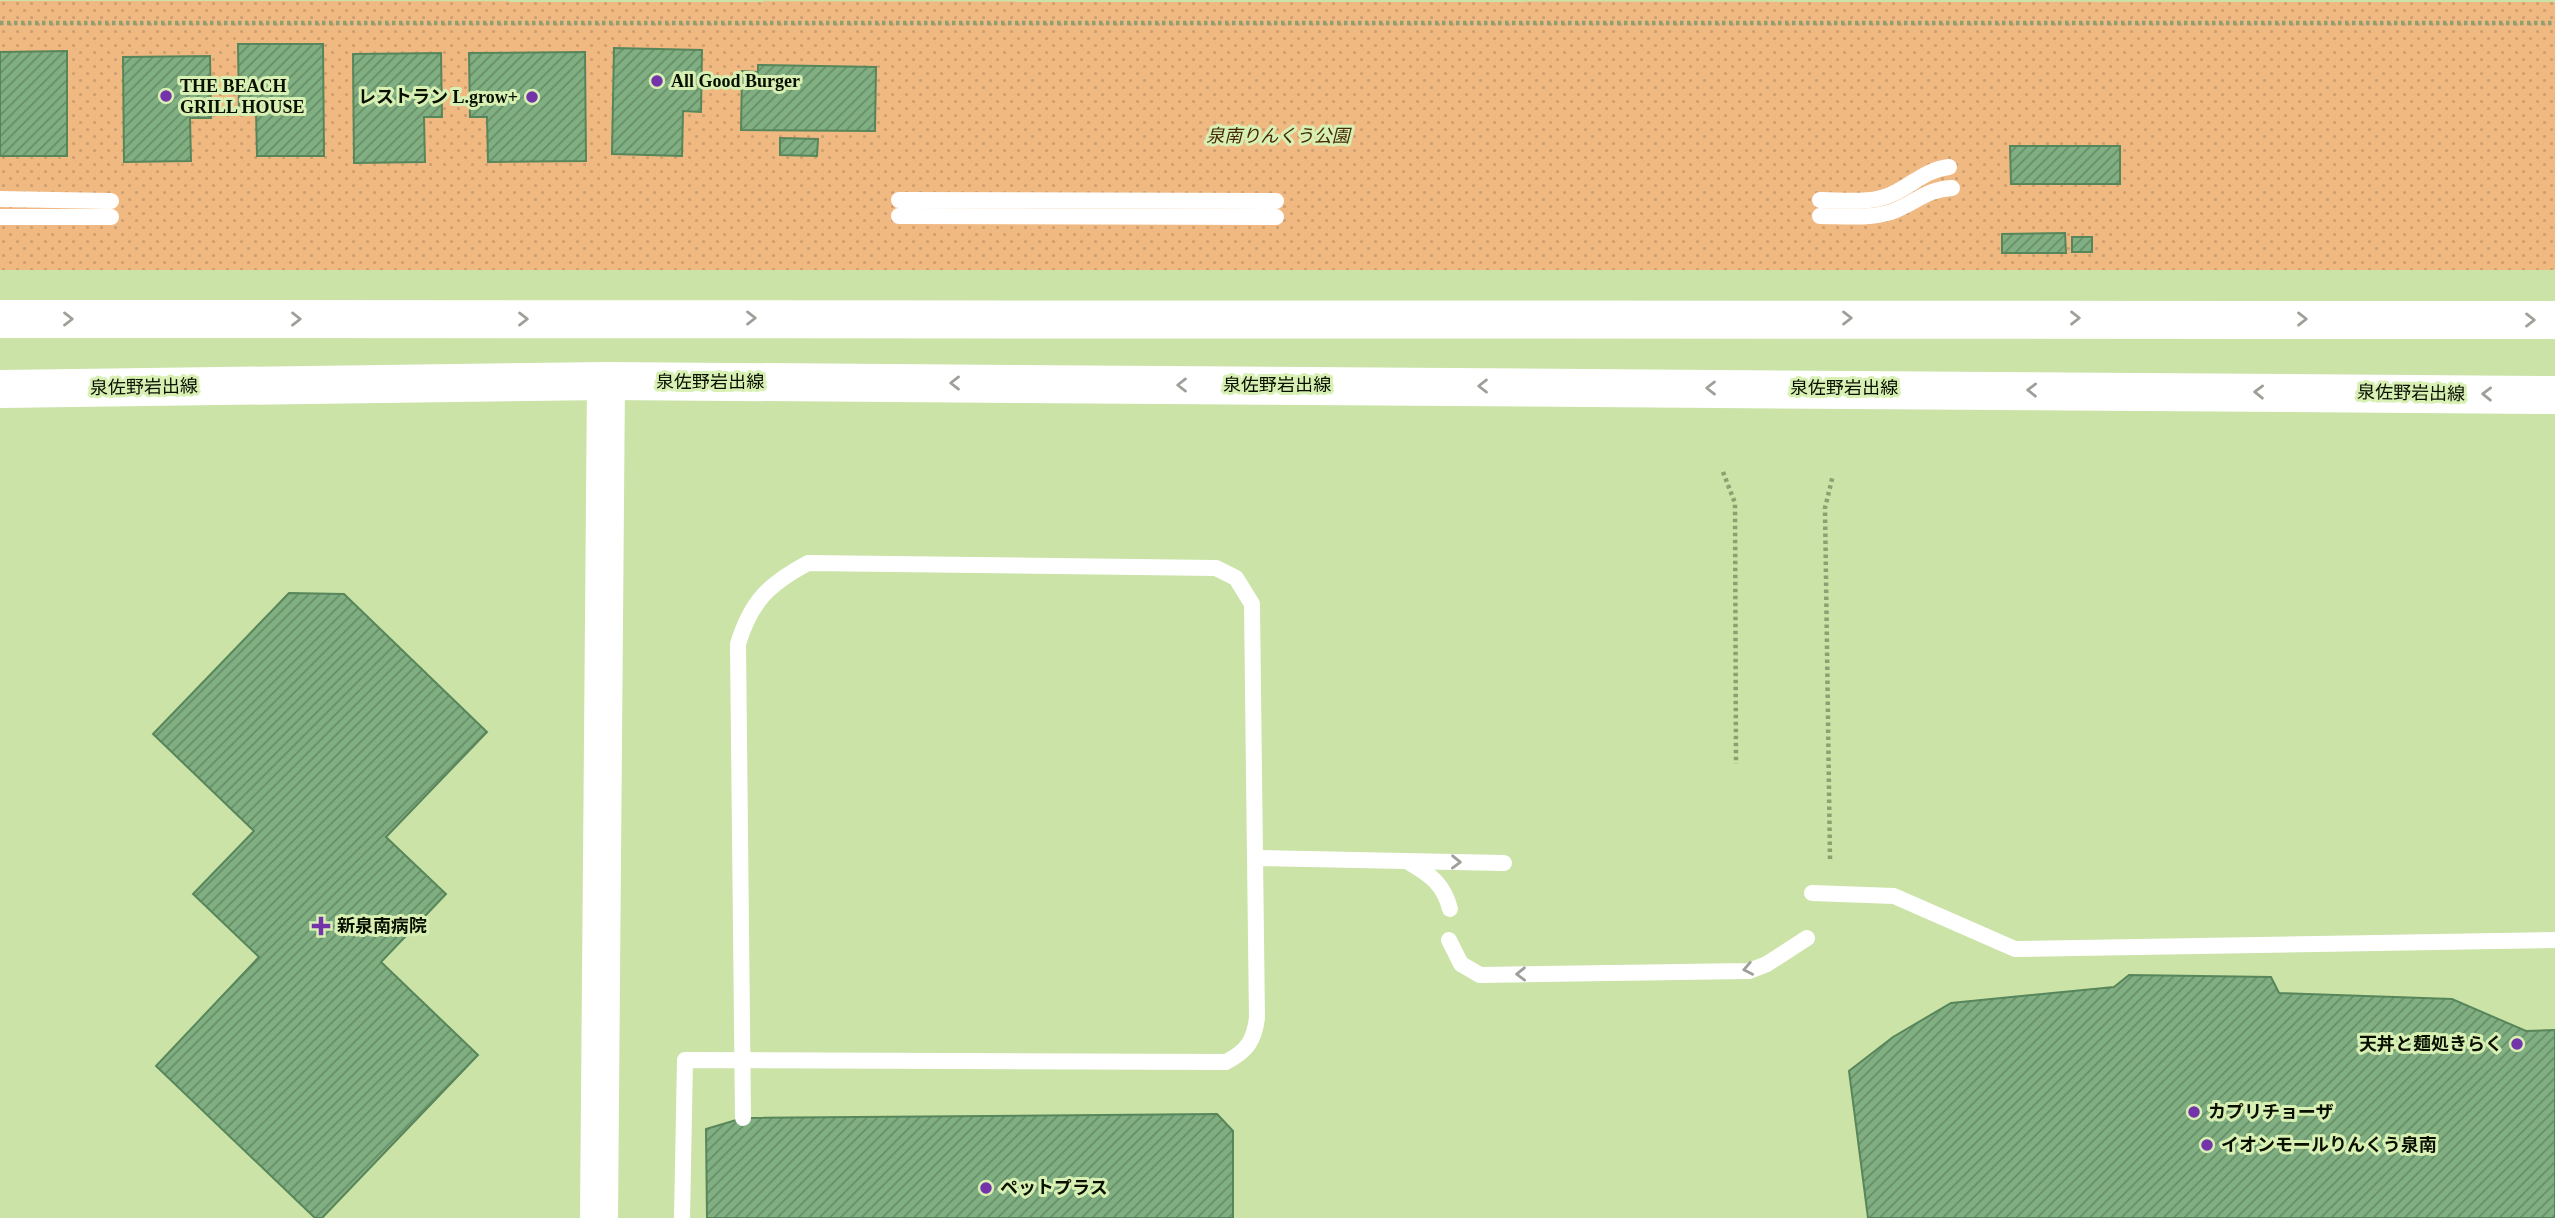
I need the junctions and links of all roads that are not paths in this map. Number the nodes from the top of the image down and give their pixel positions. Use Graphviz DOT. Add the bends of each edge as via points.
graph roads {
  1 [pos="1949,167"];
  2 [pos="1952,188"];
  3 [pos="0,199"];
  4 [pos="899,208"];
  5 [pos="1276,209"];
  6 [pos="0,216"];
  7 [pos="0,319"];
  8 [pos="2555,320"];
  9 [pos="606,381"];
  10 [pos="0,389"];
  11 [pos="2555,395"];
  12 [pos="1255,859"];
  13 [pos="1408,861"];
  14 [pos="1504,863"];
  15 [pos="1812,893"];
  16 [pos="1450,909"];
  17 [pos="1807,938"];
  18 [pos="1449,940"];
  19 [pos="2555,940"];
  20 [pos="743,1118"];
  21 [pos="599,1218"];
  22 [pos="682,1218"];
  1 -- 2 [label="lane" via="1929,171 1881,198 1819,208 1882,214 1932,190"];
  3 -- 6 [label="lane" via="111,209"];
  4 -- 5 [label="lane"];
  7 -- 8 [label="main road, one-way"];
  9 -- 10 [label="main road, 泉佐野岩出線"];
  11 -- 9 [label="main road, 泉佐野岩出線, one-way"];
  9 -- 21 [label="main road"];
  12 -- 13 [label="lane"];
  12 -- 20 [label="lane" via="1252,604 1236,578 1216,568 808,563 760,595 738,644"];
  12 -- 22 [label="lane" via="1257,1018 1254,1038 1242,1053 1227,1062 685,1060"];
  13 -- 14 [label="lane, one-way"];
  13 -- 16 [label="lane" via="1431,875 1446,893"];
  15 -- 19 [label="lane" via="1894,896 2015,949"];
  17 -- 18 [label="lane, one-way" via="1749,971 1480,975 1461,964"];
}
